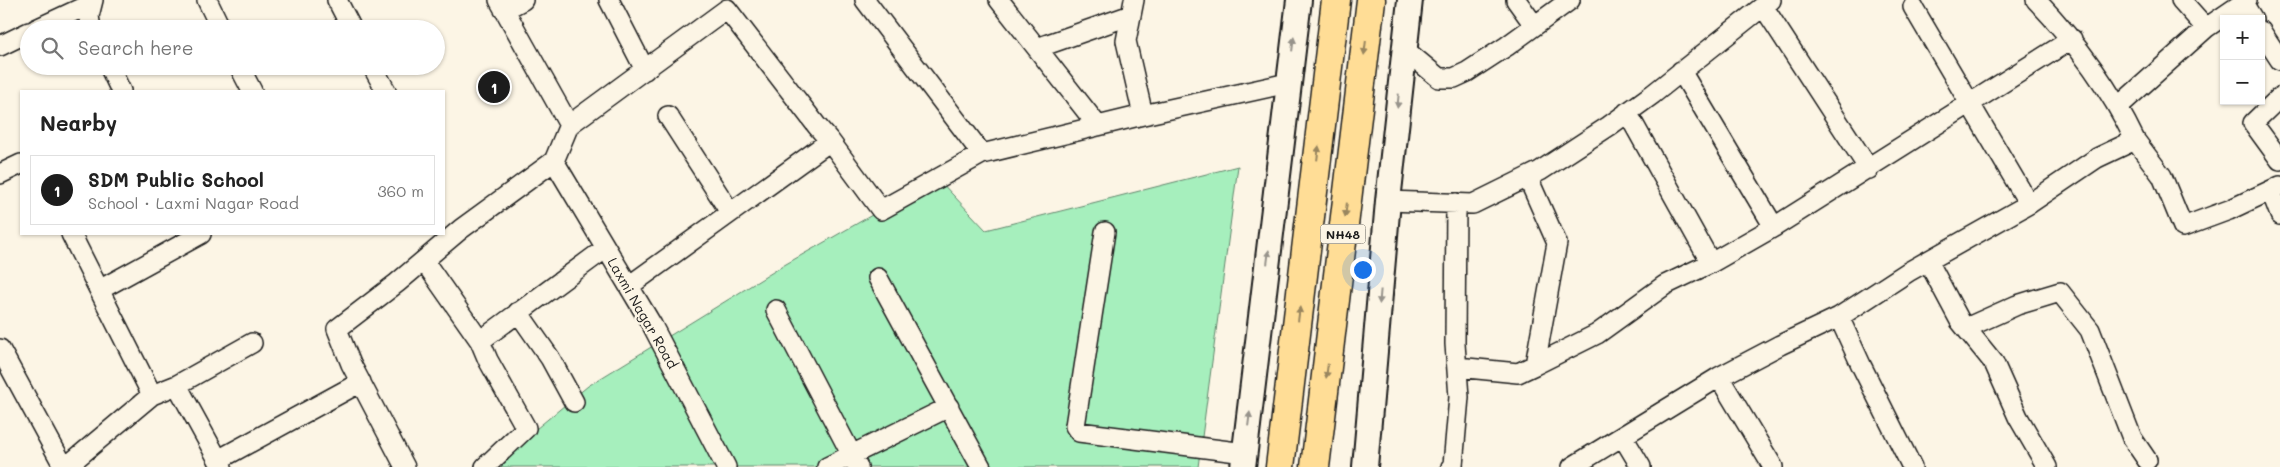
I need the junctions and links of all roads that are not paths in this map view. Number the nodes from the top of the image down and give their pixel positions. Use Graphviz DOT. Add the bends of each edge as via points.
graph roads {
  1 [pos="207,0"];
  2 [pos="337,0"];
  3 [pos="523,0"];
  4 [pos="609,0"];
  5 [pos="865,0"];
  6 [pos="999,0"];
  7 [pos="1299,0"];
  8 [pos="1336,0"];
  9 [pos="1371,0"];
  10 [pos="1410,0"];
  11 [pos="1516,0"];
  12 [pos="1570,0"];
  13 [pos="2036,0"];
  14 [pos="2181,0"];
  15 [pos="92,1"];
  16 [pos="2245,1"];
  17 [pos="1914,2"];
  18 [pos="1767,3"];
  19 [pos="501,5"];
  20 [pos="733,5"];
  21 [pos="1133,7"];
  22 [pos="2251,15"];
  23 [pos="54,20"];
  24 [pos="90,20"];
  25 [pos="217,20"];
  26 [pos="347,20"];
  27 [pos="1534,25"];
  28 [pos="2206,28"];
  29 [pos="20,36"];
  30 [pos="2265,37"];
  31 [pos="2072,39"];
  32 [pos="0,46"];
  33 [pos="1037,48"];
  34 [pos="1404,49"];
  35 [pos="2280,60"];
  36 [pos="645,70"];
  37 [pos="1681,71"];
  38 [pos="113,75"];
  39 [pos="244,75"];
  40 [pos="377,75"];
  41 [pos="1288,83"];
  42 [pos="121,90"];
  43 [pos="251,90"];
  44 [pos="385,90"];
  45 [pos="2280,97"];
  46 [pos="1970,102"];
  47 [pos="2119,106"];
  48 [pos="1627,112"];
  49 [pos="1144,115"];
  50 [pos="668,116"];
  51 [pos="569,125"];
  52 [pos="1098,126"];
  53 [pos="2135,140"];
  54 [pos="830,141"];
  55 [pos="982,154"];
  56 [pos="2280,160"];
  57 [pos="554,161"];
  58 [pos="20,164"];
  59 [pos="1869,169"];
  60 [pos="0,174"];
  61 [pos="1528,178"];
  62 [pos="2275,189"];
  63 [pos="1388,201"];
  64 [pos="1456,203"];
  65 [pos="2029,204"];
  66 [pos="730,212"];
  67 [pos="2280,215"];
  68 [pos="1774,227"];
  69 [pos="1105,232"];
  70 [pos="72,235"];
  71 [pos="199,235"];
  72 [pos="606,248"];
  73 [pos="424,260"];
  74 [pos="1928,261"];
  75 [pos="1712,263"];
  76 [pos="878,278"];
  77 [pos="629,286"];
  78 [pos="101,289"];
  79 [pos="776,310"];
  80 [pos="518,312"];
  81 [pos="1839,317"];
  82 [pos="1966,328"];
  83 [pos="480,341"];
  84 [pos="252,343"];
  85 [pos="0,349"];
  86 [pos="1535,365"];
  87 [pos="1457,367"];
  88 [pos="1720,377"];
  89 [pos="361,382"];
  90 [pos="176,385"];
  91 [pos="152,395"];
  92 [pos="574,402"];
  93 [pos="949,407"];
  94 [pos="1624,437"];
  95 [pos="1244,460"];
  96 [pos="2147,460"];
  97 [pos="854,461"];
  98 [pos="220,464"];
  99 [pos="65,467"];
  100 [pos="405,467"];
  101 [pos="485,467"];
  102 [pos="726,467"];
  103 [pos="827,467"];
  104 [pos="980,467"];
  105 [pos="1280,467"];
  106 [pos="1315,467"];
  107 [pos="1365,467"];
  108 [pos="1451,467"];
  109 [pos="1572,467"];
  110 [pos="1641,467"];
  111 [pos="1773,467"];
  112 [pos="1912,467"];
  113 [pos="2046,467"];
  1 -- 25 [label="street"];
  2 -- 26 [label="street"];
  3 -- 19 [label="street"];
  4 -- 36 [label="street"];
  5 -- 55 [label="street"];
  6 -- 33 [label="street"];
  41 -- 7 [label="street, one-way"];
  105 -- 8 [label="highway, NH48, one-way"];
  9 -- 106 [label="highway, NH48, one-way"];
  10 -- 34 [label="street"];
  11 -- 27 [label="street"];
  12 -- 27 [label="street"];
  13 -- 31 [label="street"];
  14 -- 28 [label="street"];
  15 -- 23 [label="street"];
  15 -- 24 [label="street"];
  16 -- 22 [label="street"];
  16 -- 28 [label="street"];
  17 -- 46 [label="street"];
  18 -- 37 [label="street"];
  18 -- 59 [label="street"];
  19 -- 51 [label="street"];
  20 -- 36 [label="street"];
  20 -- 54 [label="street"];
  21 -- 33 [label="street"];
  21 -- 49 [label="street" via="1126,41"];
  27 -- 34 [label="street" via="1454,78 1439,78"];
  28 -- 47 [label="street"];
  29 -- 32 [label="street"];
  30 -- 35 [label="street"];
  31 -- 46 [label="street"];
  31 -- 47 [label="street"];
  33 -- 52 [label="street"];
  34 -- 63 [label="street, one-way"];
  36 -- 51 [label="street"];
  37 -- 48 [label="street"];
  37 -- 68 [label="street"];
  38 -- 42 [label="street"];
  39 -- 43 [label="street"];
  40 -- 44 [label="street"];
  41 -- 49 [label="street"];
  95 -- 41 [label="street, one-way"];
  45 -- 56 [label="street" via="2253,123"];
  46 -- 59 [label="street"];
  46 -- 65 [label="street"];
  47 -- 53 [label="street"];
  48 -- 61 [label="street"];
  48 -- 75 [label="street"];
  49 -- 52 [label="street"];
  50 -- 66 [label="street"];
  51 -- 57 [label="street"];
  52 -- 55 [label="street"];
  53 -- 62 [label="street" via="2162,176 2183,227"];
  53 -- 65 [label="street" via="2097,158"];
  54 -- 55 [label="street" via="880,210"];
  54 -- 66 [label="street"];
  57 -- 72 [label="street, Laxmi Nagar Road"];
  57 -- 73 [label="street"];
  58 -- 60 [label="street"];
  59 -- 68 [label="street"];
  61 -- 64 [label="street" via="1473,204"];
  61 -- 86 [label="street" via="1557,243"];
  62 -- 67 [label="street"];
  63 -- 64 [label="street"];
  63 -- 107 [label="street, one-way"];
  64 -- 87 [label="street"];
  65 -- 74 [label="street"];
  66 -- 77 [label="street"];
  68 -- 75 [label="street"];
  69 -- 95 [label="street" via="1075,426 1079,432"];
  70 -- 78 [label="street"];
  71 -- 78 [label="street"];
  72 -- 77 [label="street, Laxmi Nagar Road"];
  72 -- 80 [label="street"];
  73 -- 83 [label="street"];
  73 -- 89 [label="street" via="337,329"];
  74 -- 81 [label="street"];
  74 -- 82 [label="street"];
  75 -- 86 [label="street" via="1665,285 1597,334"];
  76 -- 93 [label="street"];
  77 -- 102 [label="street, Laxmi Nagar Road"];
  78 -- 91 [label="street"];
  79 -- 97 [label="street"];
  80 -- 83 [label="street"];
  80 -- 92 [label="street" via="550,358"];
  81 -- 88 [label="street"];
  81 -- 112 [label="street"];
  82 -- 96 [label="street" via="2017,305 2060,292 2090,330 2132,438"];
  82 -- 113 [label="street" via="1994,362 2018,417"];
  83 -- 101 [label="street" via="526,428"];
  84 -- 90 [label="street"];
  85 -- 99 [label="street"];
  86 -- 87 [label="street" via="1518,373"];
  87 -- 108 [label="street" via="1459,397"];
  88 -- 94 [label="street"];
  88 -- 111 [label="street"];
  89 -- 98 [label="street"];
  89 -- 100 [label="street"];
  90 -- 91 [label="street"];
  90 -- 98 [label="street"];
  91 -- 99 [label="street"];
  93 -- 97 [label="street"];
  93 -- 104 [label="street"];
  94 -- 109 [label="street"];
  94 -- 110 [label="street"];
  97 -- 103 [label="street"];
}
